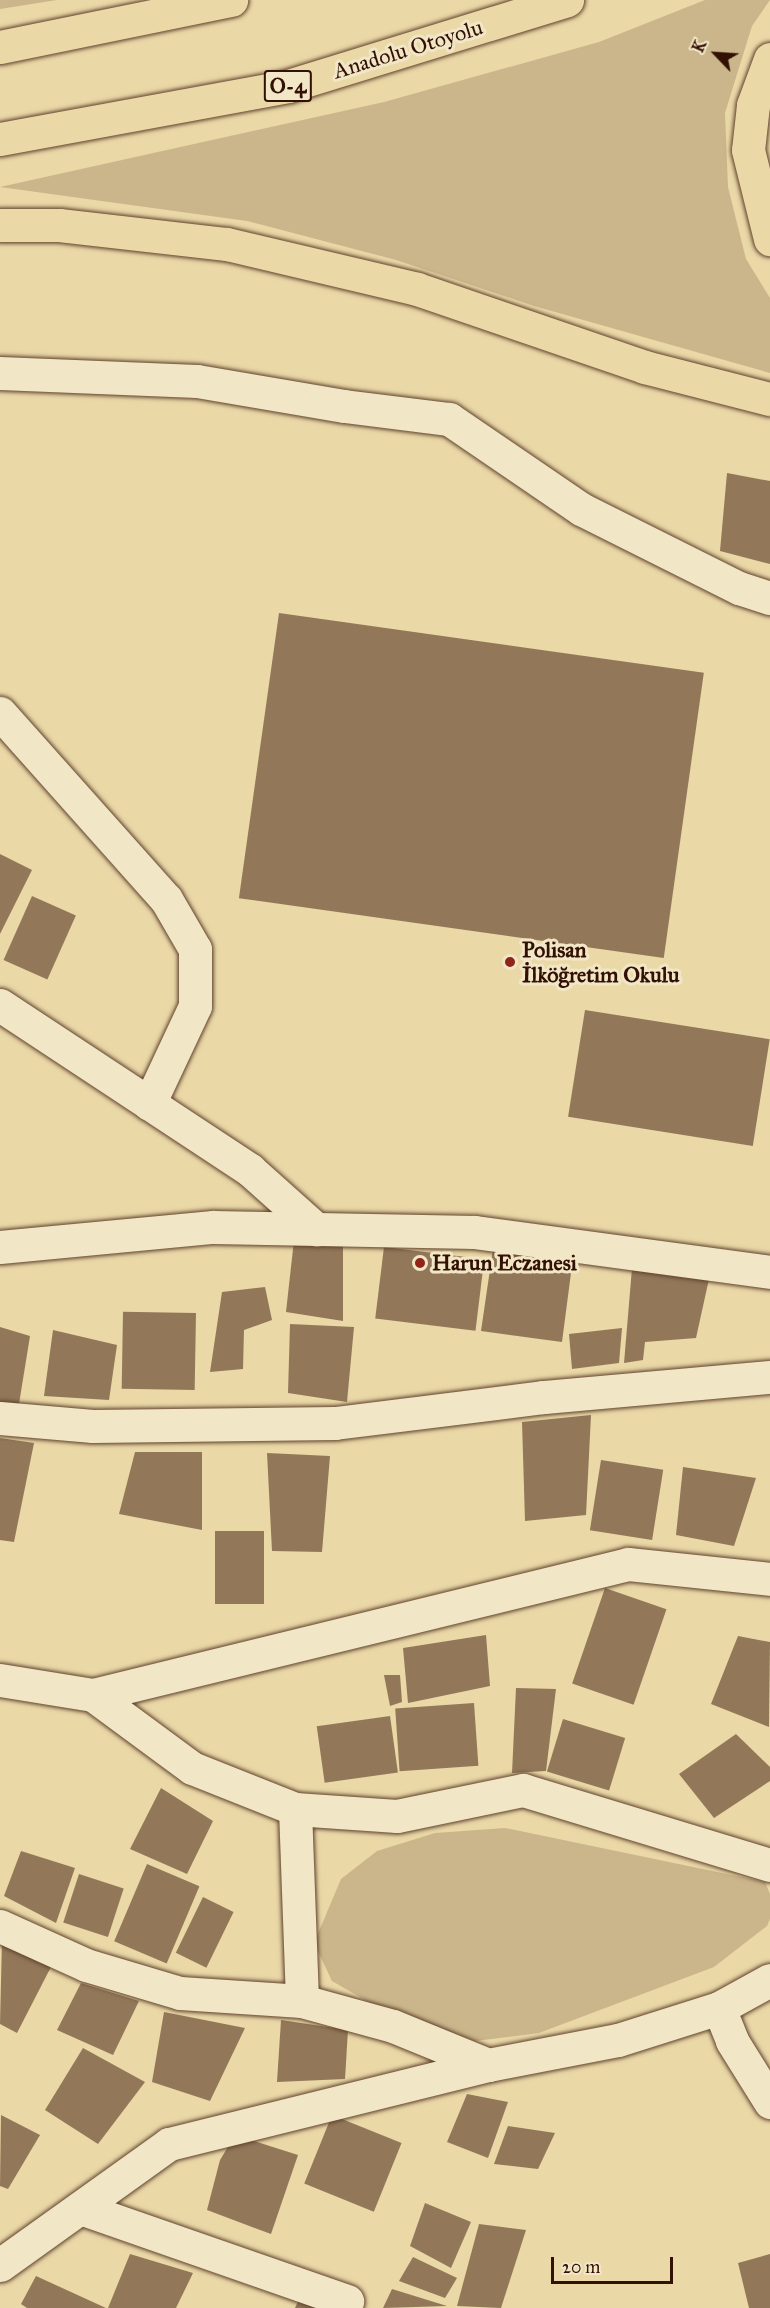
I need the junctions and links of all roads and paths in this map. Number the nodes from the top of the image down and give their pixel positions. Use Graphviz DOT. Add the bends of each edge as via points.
graph roads {
  1 [pos="231,0"];
  2 [pos="567,0"];
  3 [pos="0,47"];
  4 [pos="770,59"];
  5 [pos="0,139"];
  6 [pos="0,225"];
  7 [pos="770,239"];
  8 [pos="0,373"];
  9 [pos="770,399"];
  10 [pos="770,598"];
  11 [pos="0,713"];
  12 [pos="0,1005"];
  13 [pos="149,1104"];
  14 [pos="316,1229"];
  15 [pos="0,1246"];
  16 [pos="770,1272"];
  17 [pos="770,1377"];
  18 [pos="0,1418"];
  19 [pos="770,1579"];
  20 [pos="0,1680"];
  21 [pos="93,1695"];
  22 [pos="295,1809"];
  23 [pos="770,1865"];
  24 [pos="0,1926"];
  25 [pos="770,1980"];
  26 [pos="302,2001"];
  27 [pos="719,2008"];
  28 [pos="488,2065"];
  29 [pos="770,2102"];
  30 [pos="80,2208"];
  31 [pos="0,2265"];
  32 [pos="347,2301"];
  1 -- 3 [label="highway"];
  2 -- 5 [label="highway, Anadolu Otoyolu / O-4" via="288,86"];
  4 -- 7 [label="highway" via="753,105 748,150"];
  6 -- 9 [label="highway" via="59,225 227,244 417,289 645,367"];
  8 -- 10 [label="street" via="197,381 449,419 581,509 739,588"];
  11 -- 13 [label="street" via="166,899 195,949 195,1006"];
  12 -- 13 [label="street"];
  13 -- 14 [label="street" via="250,1170"];
  14 -- 15 [label="street" via="213,1227"];
  14 -- 16 [label="street" via="476,1232"];
  17 -- 18 [label="street" via="544,1397 335,1423 93,1426"];
  19 -- 21 [label="street" via="628,1564"];
  20 -- 21 [label="street"];
  21 -- 22 [label="street" via="192,1768"];
  22 -- 23 [label="street" via="397,1816 523,1790"];
  22 -- 26 [label="street"];
  24 -- 26 [label="street" via="86,1965 180,1993"];
  25 -- 27 [label="street"];
  26 -- 28 [label="street" via="393,2026"];
  27 -- 28 [label="street" via="618,2040"];
  27 -- 29 [label="street" via="732,2041"];
  28 -- 30 [label="street" via="409,2088 169,2144"];
  30 -- 31 [label="street"];
  30 -- 32 [label="street"];
}
